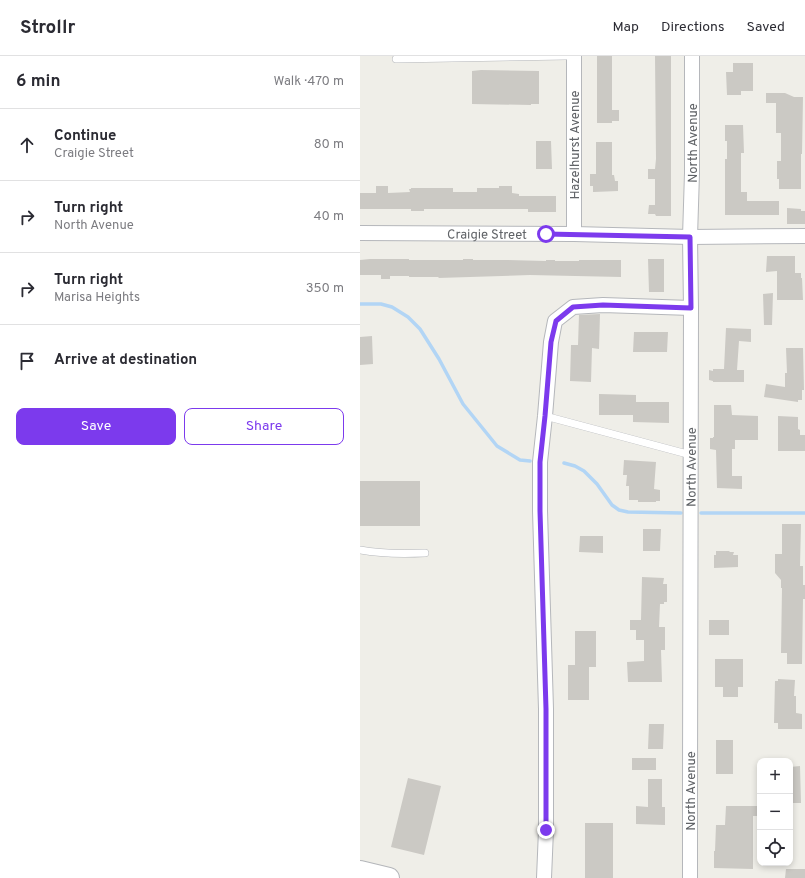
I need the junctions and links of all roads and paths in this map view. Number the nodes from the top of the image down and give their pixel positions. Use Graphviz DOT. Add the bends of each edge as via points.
graph roads {
  1 [pos="566,56"];
  2 [pos="574,56"];
  3 [pos="692,56"];
  4 [pos="396,59"];
  5 [pos="360,233"];
  6 [pos="574,234"];
  7 [pos="805,236"];
  8 [pos="690,237"];
  9 [pos="691,308"];
  10 [pos="545,416"];
  11 [pos="691,455"];
  12 [pos="360,550"];
  13 [pos="425,553"];
  14 [pos="360,871"];
  15 [pos="389,878"];
  16 [pos="544,878"];
  17 [pos="690,878"];
  1 -- 4 [label="lane"];
  2 -- 6 [label="street, Hazelhurst Avenue"];
  3 -- 8 [label="street, North Avenue"];
  5 -- 6 [label="street, Craigie Street"];
  6 -- 8 [label="street, Craigie Street"];
  7 -- 8 [label="street, Craigie Street"];
  8 -- 9 [label="street, North Avenue"];
  9 -- 10 [label="street" via="603,305 573,307 556,321 551,342"];
  9 -- 11 [label="street, North Avenue"];
  10 -- 11 [label="lane"];
  10 -- 16 [label="street" via="540,462 546,709"];
  11 -- 17 [label="street, North Avenue"];
  12 -- 13 [label="lane" via="373,553"];
  14 -- 15 [label="main road"];
}
